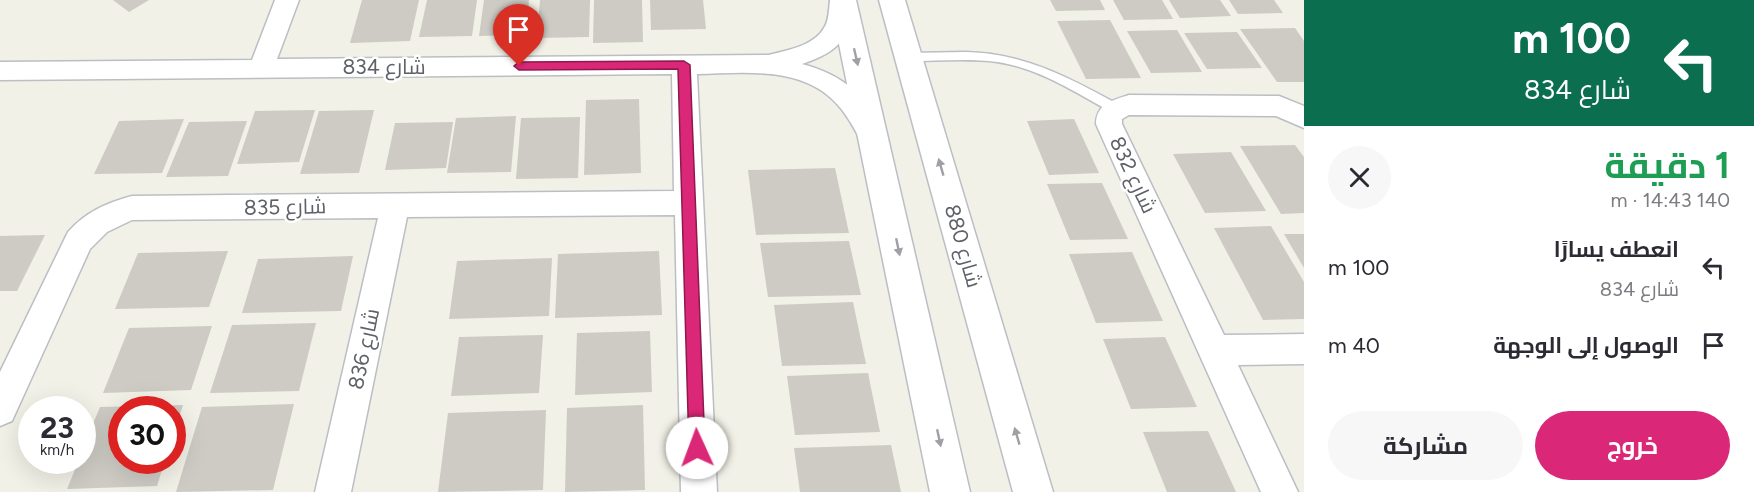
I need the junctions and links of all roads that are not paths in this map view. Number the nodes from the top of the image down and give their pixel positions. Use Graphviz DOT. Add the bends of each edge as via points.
graph roads {
  1 [pos="287,0"];
  2 [pos="842,0"];
  3 [pos="892,0"];
  4 [pos="909,57"];
  5 [pos="769,64"];
  6 [pos="684,65"];
  7 [pos="261,68"];
  8 [pos="0,71"];
  9 [pos="1116,109"];
  10 [pos="1304,118"];
  11 [pos="875,142"];
  12 [pos="687,203"];
  13 [pos="395,206"];
  14 [pos="1304,349"];
  15 [pos="1215,350"];
  16 [pos="0,409"];
  17 [pos="333,492"];
  18 [pos="699,492"];
  19 [pos="950,492"];
  20 [pos="1034,492"];
  21 [pos="1280,492"];
  1 -- 7 [label="street"];
  2 -- 5 [label="street, شارع 834" via="836,30 824,43 810,52"];
  2 -- 11 [label="street, one-way"];
  3 -- 4 [label="street, شارع 880"];
  4 -- 9 [label="lane" via="995,57 1015,61 1047,71"];
  20 -- 4 [label="street, شارع 880, one-way"];
  5 -- 6 [label="street, شارع 834"];
  5 -- 11 [label="street, شارع 834" via="819,77 838,88 856,106"];
  6 -- 7 [label="street, شارع 834"];
  6 -- 12 [label="street"];
  7 -- 8 [label="street, شارع 834"];
  9 -- 10 [label="street, شارع 832" via="1129,105 1264,105 1285,108"];
  9 -- 15 [label="street, شارع 832" via="1109,124"];
  11 -- 19 [label="street, one-way"];
  12 -- 13 [label="street, شارع 835"];
  12 -- 18 [label="street"];
  13 -- 16 [label="street, شارع 835" via="132,208 105,217 91,226 79,242"];
  13 -- 17 [label="street, شارع 836"];
  14 -- 15 [label="street"];
  15 -- 21 [label="street, شارع 832"];
}
